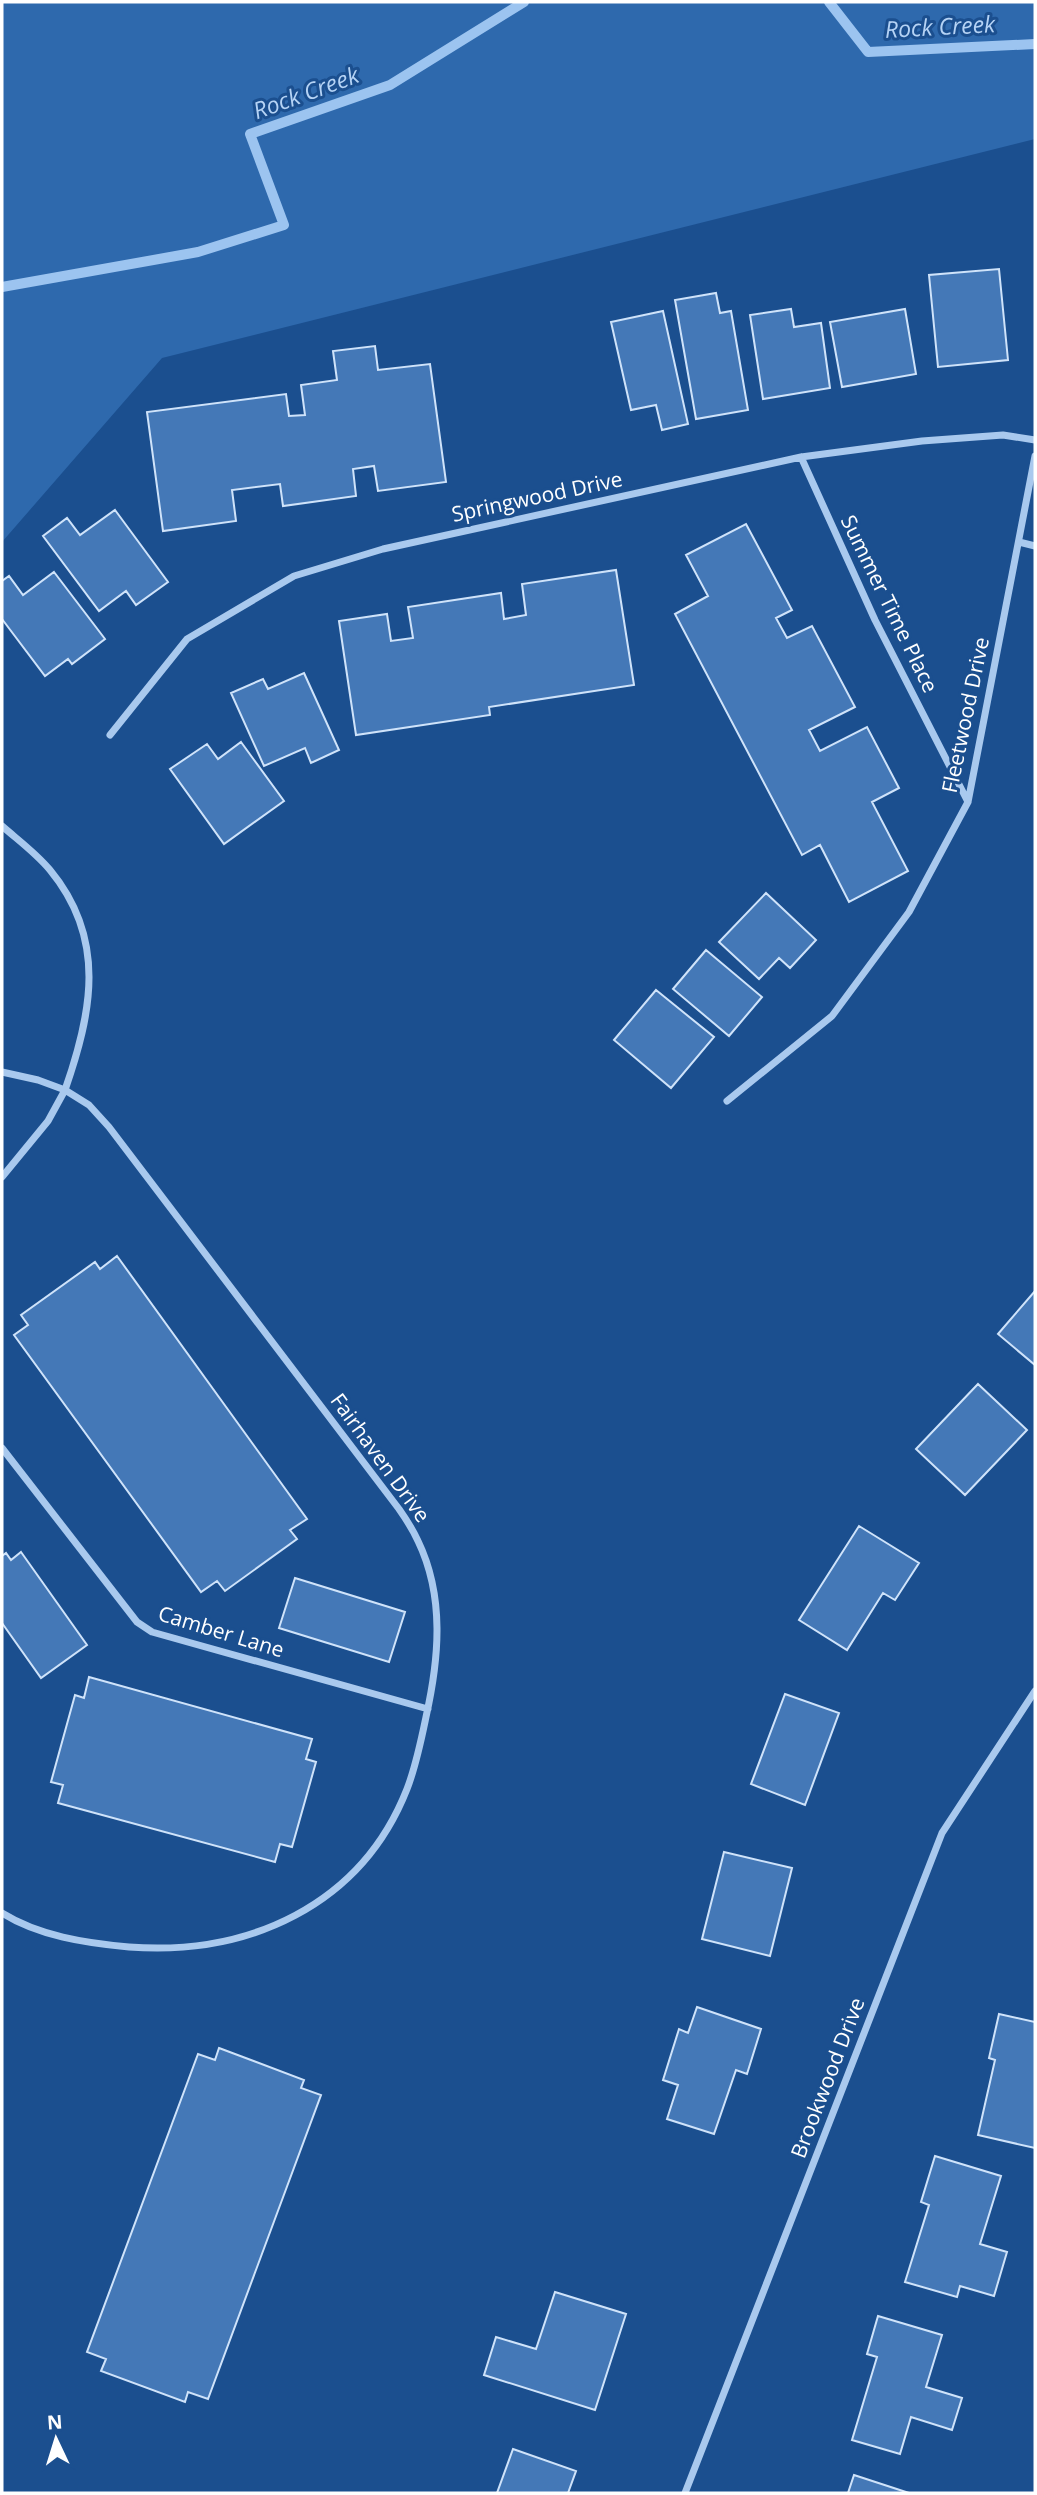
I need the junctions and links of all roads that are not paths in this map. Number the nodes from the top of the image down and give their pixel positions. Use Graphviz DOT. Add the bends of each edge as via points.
graph roads {
  1 [pos="1035,440"];
  2 [pos="1035,456"];
  3 [pos="801,457"];
  4 [pos="1018,542"];
  5 [pos="1035,546"];
  6 [pos="110,735"];
  7 [pos="968,802"];
  8 [pos="2,826"];
  9 [pos="2,1072"];
  10 [pos="65,1090"];
  11 [pos="727,1101"];
  12 [pos="2,1177"];
  13 [pos="2,1448"];
  14 [pos="1035,1691"];
  15 [pos="428,1709"];
  16 [pos="2,1913"];
  17 [pos="685,2493"];
  1 -- 3 [label="street, Springwood Drive" via="1003,435"];
  2 -- 4 [label="street, Fleetwood Drive"];
  3 -- 6 [label="street, Springwood Drive" via="383,549 294,576 187,639"];
  3 -- 7 [label="street, Summer Time Place" via="875,620"];
  4 -- 5 [label="street"];
  4 -- 7 [label="street, Fleetwood Drive"];
  7 -- 11 [label="street, Fleetwood Drive" via="909,912 832,1016"];
  8 -- 10 [label="street" via="50,870 67,894 89,954 85,1019"];
  9 -- 10 [label="street, Fairhaven Drive"];
  10 -- 12 [label="street" via="48,1121"];
  10 -- 15 [label="street, Fairhaven Drive" via="89,1105 109,1127 400,1509 419,1542 438,1618 438,1656"];
  13 -- 15 [label="street, Camber Lane" via="137,1622 152,1632"];
  14 -- 17 [label="street, Brookwood Drive" via="942,1833"];
  15 -- 16 [label="street, Fairhaven Drive" via="407,1789 367,1857 340,1886 261,1932 194,1947 101,1945 56,1936"];
}
